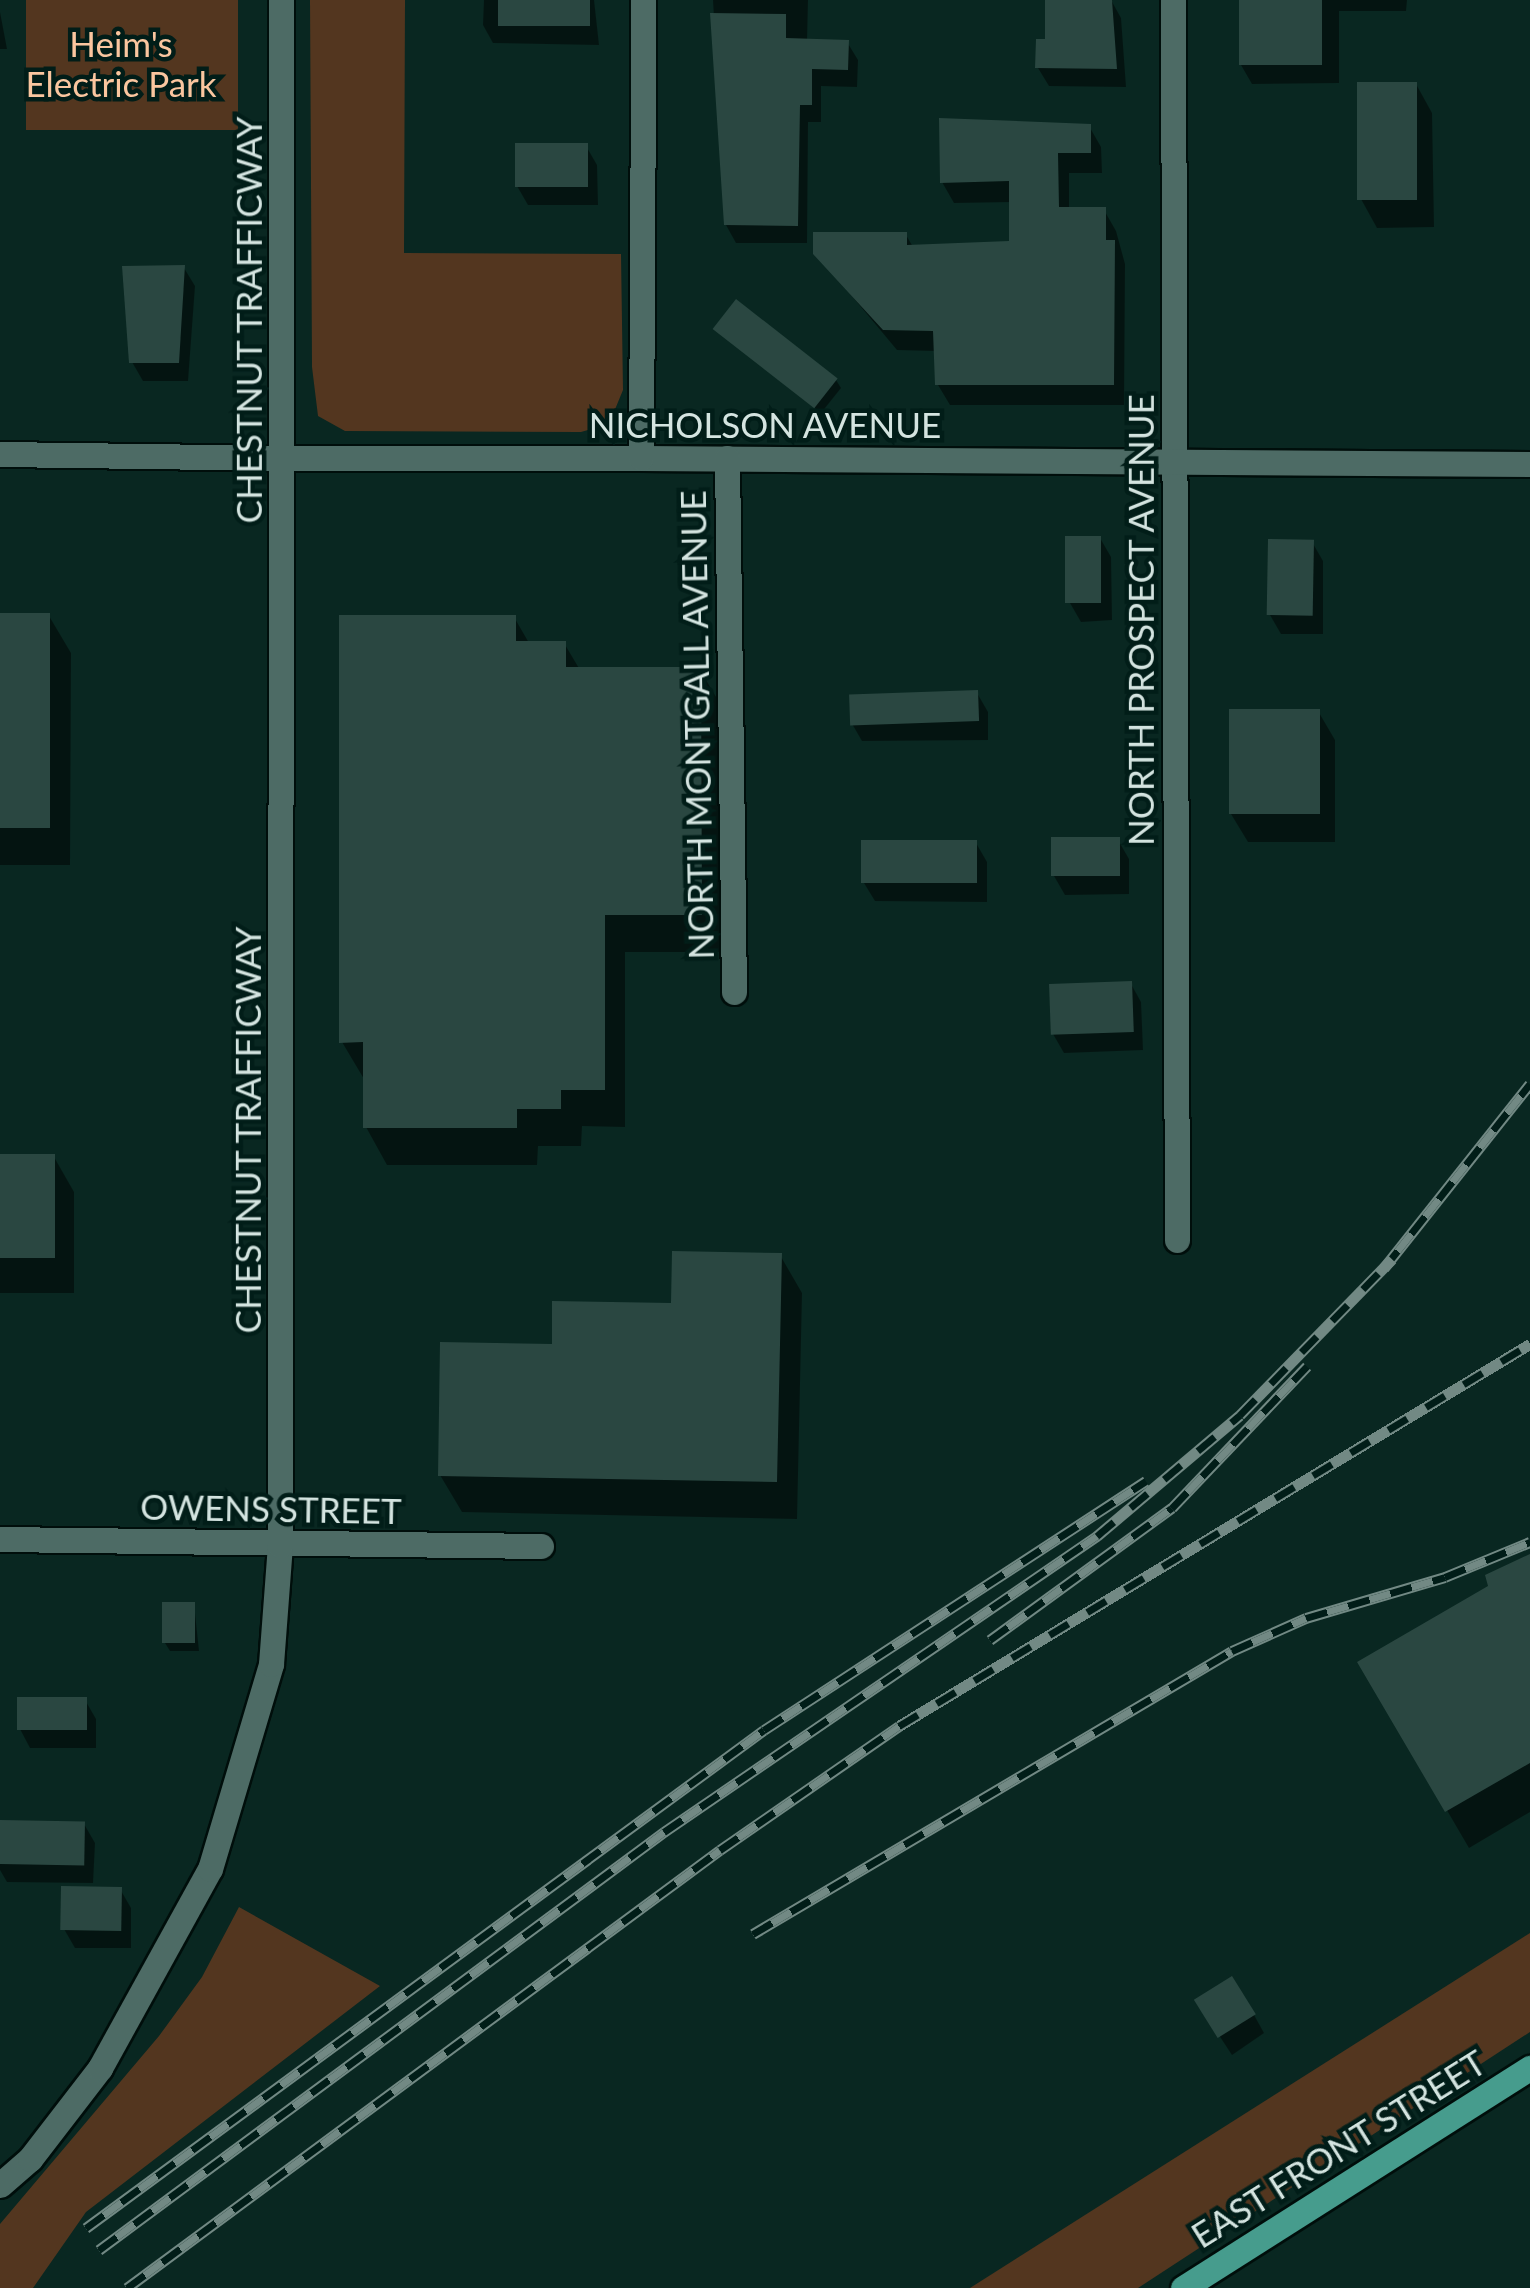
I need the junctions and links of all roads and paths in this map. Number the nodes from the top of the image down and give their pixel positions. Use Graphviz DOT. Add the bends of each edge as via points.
graph roads {
  1 [pos="281,0"];
  2 [pos="643,0"];
  3 [pos="1173,0"];
  4 [pos="0,454"];
  5 [pos="284,458"];
  6 [pos="641,458"];
  7 [pos="727,458"];
  8 [pos="1176,463"];
  9 [pos="1530,464"];
  10 [pos="734,992"];
  11 [pos="1177,1240"];
  12 [pos="0,1539"];
  13 [pos="280,1545"];
  14 [pos="541,1546"];
  15 [pos="1530,2068"];
  16 [pos="0,2185"];
  17 [pos="1184,2288"];
  1 -- 5 [label="street, CHESTNUT TRAFFICWAY"];
  2 -- 6 [label="street, NORTH MONTGALL AVENUE"];
  3 -- 8 [label="street, NORTH PROSPECT AVENUE"];
  4 -- 5 [label="street, NICHOLSON AVENUE"];
  5 -- 6 [label="street, NICHOLSON AVENUE"];
  5 -- 13 [label="street, CHESTNUT TRAFFICWAY"];
  6 -- 7 [label="street, NICHOLSON AVENUE"];
  7 -- 8 [label="street, NICHOLSON AVENUE"];
  7 -- 10 [label="street, NORTH MONTGALL AVENUE"];
  8 -- 9 [label="street, NICHOLSON AVENUE"];
  8 -- 11 [label="street, NORTH PROSPECT AVENUE"];
  12 -- 13 [label="street, OWENS STREET"];
  13 -- 14 [label="street, OWENS STREET"];
  13 -- 16 [label="street, CHESTNUT TRAFFICWAY" via="271,1664 210,1869 100,2068 30,2159"];
  15 -- 17 [label="main road, EAST FRONT STREET"];
}
